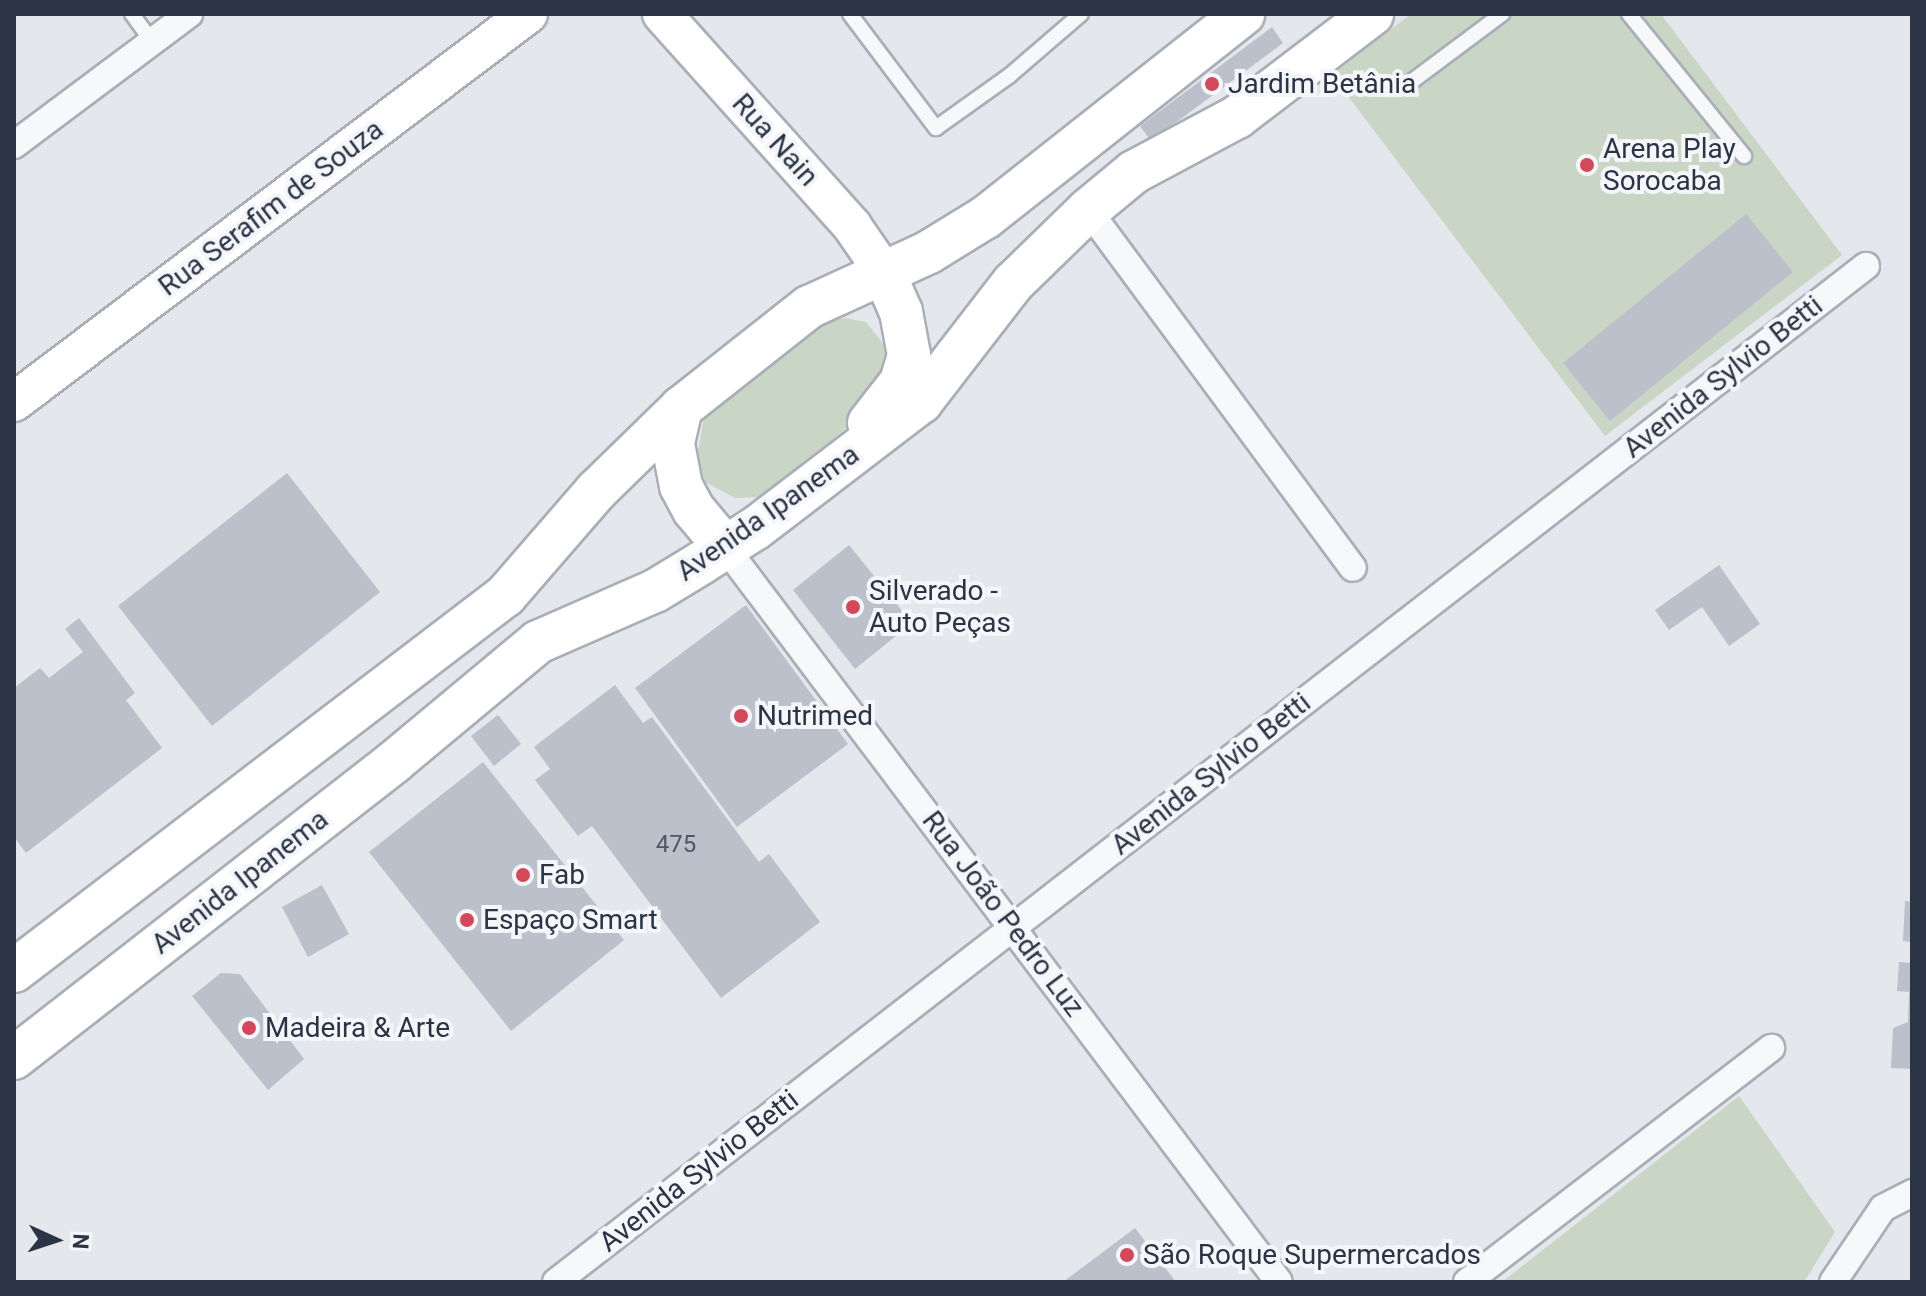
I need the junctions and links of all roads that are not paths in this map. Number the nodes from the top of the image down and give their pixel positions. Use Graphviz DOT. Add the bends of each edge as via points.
graph roads {
  1 [pos="132,14"];
  2 [pos="189,14"];
  3 [pos="528,14"];
  4 [pos="662,14"];
  5 [pos="850,14"];
  6 [pos="1081,14"];
  7 [pos="1243,14"];
  8 [pos="1372,14"];
  9 [pos="1502,14"];
  10 [pos="1629,14"];
  11 [pos="152,42"];
  12 [pos="1407,85"];
  13 [pos="14,145"];
  14 [pos="1744,156"];
  15 [pos="1088,210"];
  16 [pos="1866,266"];
  17 [pos="883,271"];
  18 [pos="14,402"];
  19 [pos="681,408"];
  20 [pos="792,500"];
  21 [pos="725,547"];
  22 [pos="1353,568"];
  23 [pos="1014,927"];
  24 [pos="14,971"];
  25 [pos="1771,1048"];
  26 [pos="14,1058"];
  27 [pos="1912,1193"];
  28 [pos="556,1282"];
  29 [pos="1279,1282"];
  30 [pos="1467,1282"];
  31 [pos="1833,1282"];
  1 -- 11 [label="lane"];
  2 -- 11 [label="street"];
  3 -- 18 [label="street, Rua Serafim de Souza"];
  4 -- 17 [label="street, Rua Nain" via="852,226"];
  5 -- 6 [label="lane" via="936,128 1009,76"];
  7 -- 17 [label="main road" via="986,217 929,252"];
  8 -- 15 [label="main road, Avenida Ipanema" via="1237,117 1134,172"];
  9 -- 12 [label="lane"];
  10 -- 14 [label="lane"];
  11 -- 13 [label="street"];
  15 -- 20 [label="main road, Avenida Ipanema" via="1013,283 921,402"];
  15 -- 22 [label="street"];
  16 -- 23 [label="street, Avenida Sylvio Betti"];
  17 -- 19 [label="main road" via="809,307"];
  17 -- 20 [label="main road" via="906,330 909,355 901,382 874,418"];
  19 -- 21 [label="main road" via="673,444 681,486"];
  19 -- 24 [label="main road" via="596,491 506,595"];
  20 -- 21 [label="main road, Avenida Ipanema"];
  21 -- 23 [label="street, Rua João Pedro Luz"];
  21 -- 26 [label="main road, Avenida Ipanema" via="655,591 538,642 394,762"];
  23 -- 28 [label="street, Avenida Sylvio Betti"];
  23 -- 29 [label="street, Rua João Pedro Luz"];
  25 -- 30 [label="street"];
  27 -- 31 [label="street" via="1883,1208"];
}
